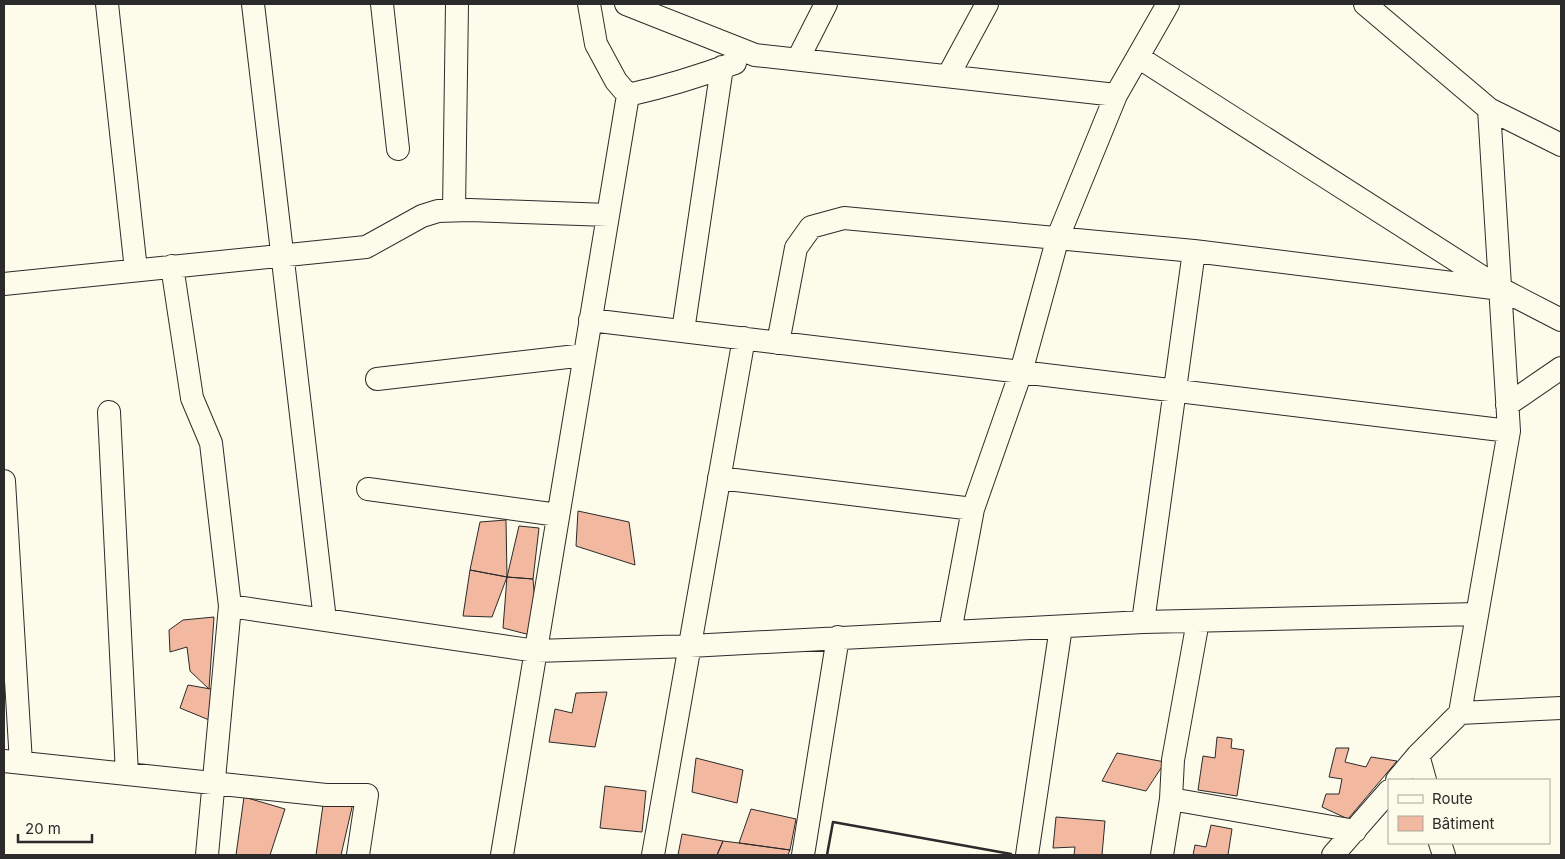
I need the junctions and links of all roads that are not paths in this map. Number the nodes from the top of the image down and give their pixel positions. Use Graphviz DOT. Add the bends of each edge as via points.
graph roads {
  1 [pos="106,4"];
  2 [pos="253,4"];
  3 [pos="382,4"];
  4 [pos="457,4"];
  5 [pos="589,4"];
  6 [pos="626,4"];
  7 [pos="826,4"];
  8 [pos="987,4"];
  9 [pos="1168,4"];
  10 [pos="1365,4"];
  11 [pos="755,54"];
  12 [pos="1138,57"];
  13 [pos="798,59"];
  14 [pos="722,67"];
  15 [pos="948,76"];
  16 [pos="628,95"];
  17 [pos="1116,95"];
  18 [pos="1488,109"];
  19 [pos="1561,145"];
  20 [pos="398,149"];
  21 [pos="454,210"];
  22 [pos="608,215"];
  23 [pos="1058,237"];
  24 [pos="1194,251"];
  25 [pos="282,255"];
  26 [pos="172,266"];
  27 [pos="136,270"];
  28 [pos="4,284"];
  29 [pos="1501,288"];
  30 [pos="590,320"];
  31 [pos="1561,320"];
  32 [pos="683,331"];
  33 [pos="744,338"];
  34 [pos="778,342"];
  35 [pos="585,356"];
  36 [pos="1561,368"];
  37 [pos="1021,372"];
  38 [pos="377,379"];
  39 [pos="1175,391"];
  40 [pos="1507,405"];
  41 [pos="109,412"];
  42 [pos="1509,431"];
  43 [pos="719,478"];
  44 [pos="4,481"];
  45 [pos="368,489"];
  46 [pos="973,509"];
  47 [pos="558,515"];
  48 [pos="230,606"];
  49 [pos="1477,614"];
  50 [pos="325,620"];
  51 [pos="1198,621"];
  52 [pos="1142,622"];
  53 [pos="1061,627"];
  54 [pos="950,632"];
  55 [pos="838,638"];
  56 [pos="690,646"];
  57 [pos="536,650"];
  58 [pos="1561,708"];
  59 [pos="1460,713"];
  60 [pos="1418,756"];
  61 [pos="12,762"];
  62 [pos="127,774"];
  63 [pos="1398,779"];
  64 [pos="1425,779"];
  65 [pos="213,783"];
  66 [pos="1388,791"];
  67 [pos="1171,799"];
  68 [pos="1355,831"];
  69 [pos="207,855"];
  70 [pos="358,855"];
  71 [pos="502,855"];
  72 [pos="653,855"];
  73 [pos="803,855"];
  74 [pos="1027,855"];
  75 [pos="1162,855"];
  76 [pos="1333,855"];
  1 -- 27 [label="street"];
  2 -- 25 [label="street"];
  3 -- 20 [label="street"];
  4 -- 21 [label="street"];
  5 -- 16 [label="street" via="596,44 616,81"];
  6 -- 11 [label="street"];
  7 -- 13 [label="street"];
  8 -- 15 [label="street"];
  9 -- 12 [label="street"];
  10 -- 18 [label="street"];
  11 -- 13 [label="street"];
  11 -- 14 [label="street"];
  12 -- 17 [label="street"];
  12 -- 29 [label="street"];
  13 -- 15 [label="street"];
  14 -- 16 [label="street" via="657,89"];
  14 -- 32 [label="street"];
  15 -- 17 [label="street"];
  16 -- 22 [label="street"];
  17 -- 23 [label="street"];
  18 -- 19 [label="street"];
  18 -- 29 [label="street"];
  21 -- 22 [label="street"];
  21 -- 25 [label="street" via="422,216 366,246"];
  22 -- 30 [label="street"];
  23 -- 24 [label="street"];
  23 -- 34 [label="street" via="844,218 811,227 796,248"];
  23 -- 37 [label="street"];
  24 -- 29 [label="street"];
  24 -- 39 [label="street"];
  25 -- 26 [label="street"];
  25 -- 50 [label="street"];
  26 -- 27 [label="street"];
  26 -- 48 [label="street" via="192,398 211,443"];
  27 -- 28 [label="street"];
  29 -- 31 [label="street"];
  29 -- 40 [label="street"];
  30 -- 32 [label="street"];
  30 -- 35 [label="street"];
  32 -- 33 [label="street"];
  33 -- 34 [label="street"];
  33 -- 43 [label="street"];
  34 -- 37 [label="street"];
  35 -- 38 [label="street"];
  35 -- 47 [label="street"];
  36 -- 40 [label="street"];
  37 -- 39 [label="street"];
  37 -- 46 [label="street"];
  39 -- 42 [label="street"];
  39 -- 52 [label="street"];
  40 -- 42 [label="street"];
  41 -- 62 [label="street"];
  42 -- 49 [label="street"];
  43 -- 46 [label="street"];
  43 -- 56 [label="street"];
  44 -- 61 [label="street"];
  45 -- 47 [label="street"];
  46 -- 54 [label="street"];
  47 -- 57 [label="street"];
  48 -- 50 [label="street"];
  48 -- 65 [label="street"];
  49 -- 51 [label="street"];
  49 -- 59 [label="street"];
  50 -- 57 [label="street"];
  51 -- 52 [label="street"];
  51 -- 67 [label="street" via="1173,760"];
  52 -- 53 [label="street"];
  53 -- 54 [label="street"];
  53 -- 74 [label="street"];
  54 -- 55 [label="street"];
  55 -- 56 [label="street"];
  55 -- 73 [label="street"];
  56 -- 57 [label="street"];
  56 -- 72 [label="street"];
  57 -- 71 [label="street"];
  58 -- 59 [label="street"];
  59 -- 60 [label="street"];
  60 -- 63 [label="street"];
  60 -- 64 [label="street"];
  61 -- 62 [label="street"];
  62 -- 65 [label="street"];
  65 -- 69 [label="street"];
  65 -- 70 [label="street" via="326,795 366,795"];
  66 -- 68 [label="street"];
  67 -- 68 [label="street"];
  67 -- 75 [label="street"];
  68 -- 76 [label="street"];
}
